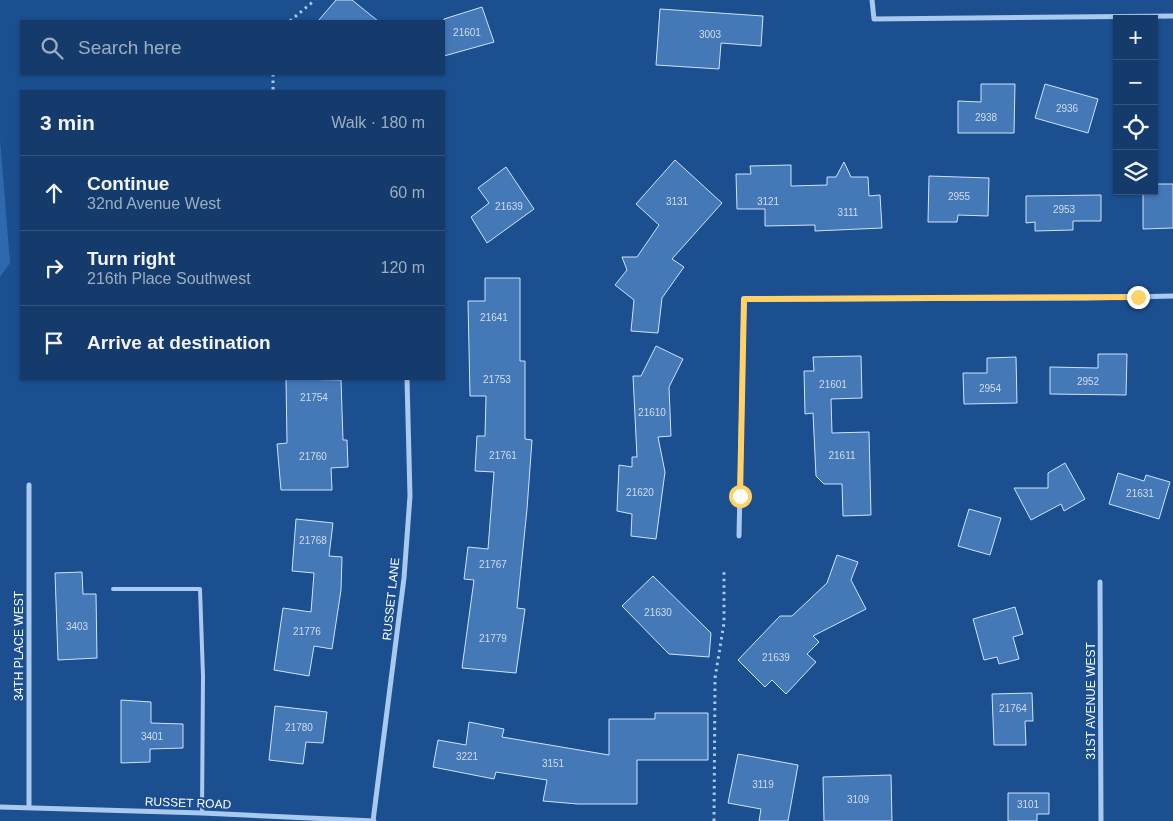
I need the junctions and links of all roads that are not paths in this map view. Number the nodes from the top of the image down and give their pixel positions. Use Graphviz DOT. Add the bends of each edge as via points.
graph roads {
  1 [pos="872,0"];
  2 [pos="1173,16"];
  3 [pos="1173,296"];
  4 [pos="407,380"];
  5 [pos="29,485"];
  6 [pos="739,536"];
  7 [pos="1100,582"];
  8 [pos="113,589"];
  9 [pos="0,807"];
  10 [pos="29,807"];
  11 [pos="202,813"];
  12 [pos="374,821"];
  13 [pos="1101,821"];
  1 -- 2 [label="street" via="874,19"];
  3 -- 6 [label="street" via="744,299"];
  4 -- 12 [label="street, RUSSET LANE" via="410,496 404,578"];
  5 -- 10 [label="street, 34TH PLACE WEST"];
  7 -- 13 [label="street, 31ST AVENUE WEST"];
  8 -- 11 [label="lane" via="200,589"];
  9 -- 10 [label="street, RUSSET ROAD"];
  10 -- 11 [label="street, RUSSET ROAD"];
  11 -- 12 [label="street, RUSSET ROAD"];
}
